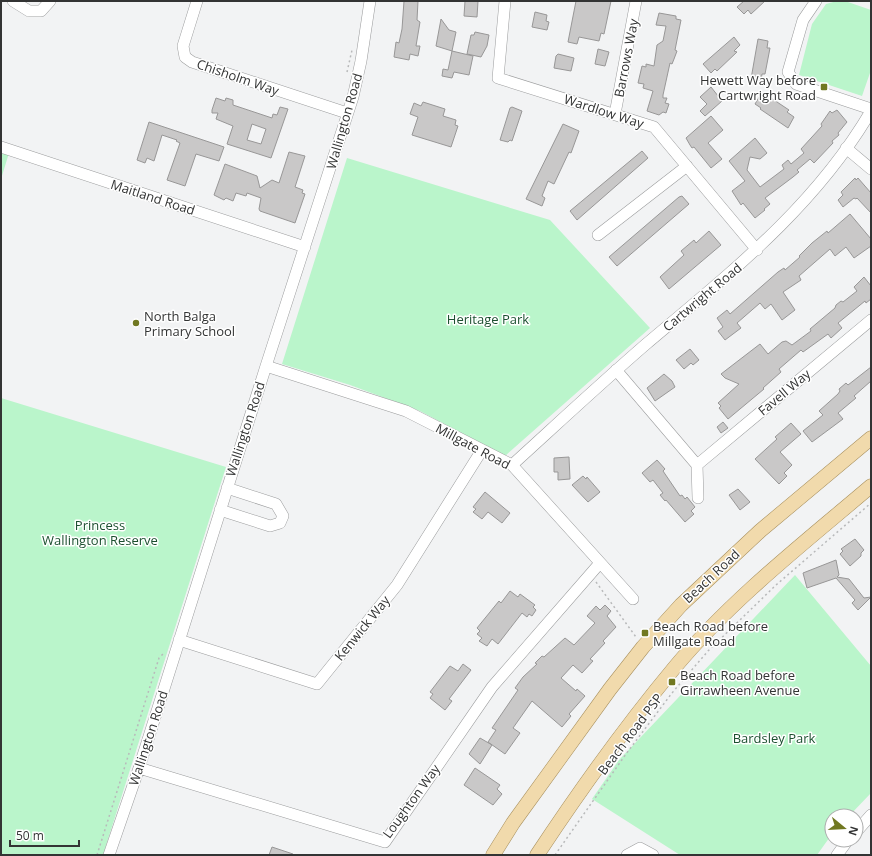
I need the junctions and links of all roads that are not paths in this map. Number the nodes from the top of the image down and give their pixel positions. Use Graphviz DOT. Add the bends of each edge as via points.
graph roads {
  1 [pos="13,1"];
  2 [pos="50,1"];
  3 [pos="197,1"];
  4 [pos="370,1"];
  5 [pos="504,1"];
  6 [pos="636,1"];
  7 [pos="816,1"];
  8 [pos="871,110"];
  9 [pos="347,113"];
  10 [pos="615,114"];
  11 [pos="1,147"];
  12 [pos="846,148"];
  13 [pos="687,166"];
  14 [pos="871,169"];
  15 [pos="598,235"];
  16 [pos="305,247"];
  17 [pos="757,250"];
  18 [pos="871,320"];
  19 [pos="266,366"];
  20 [pos="616,370"];
  21 [pos="871,438"];
  22 [pos="482,450"];
  23 [pos="697,464"];
  24 [pos="512,465"];
  25 [pos="871,486"];
  26 [pos="227,488"];
  27 [pos="698,498"];
  28 [pos="220,510"];
  29 [pos="600,563"];
  30 [pos="633,599"];
  31 [pos="179,640"];
  32 [pos="139,768"];
  33 [pos="871,815"];
  34 [pos="864,823"];
  35 [pos="109,855"];
  36 [pos="493,855"];
  37 [pos="537,855"];
  38 [pos="627,855"];
  39 [pos="653,855"];
  1 -- 2 [label="street" via="29,11 40,11"];
  3 -- 9 [label="street, Chisholm Way" via="183,46 185,57 192,62"];
  4 -- 9 [label="street, Wallington Road" via="361,62"];
  5 -- 10 [label="street, Wardlow Way" via="498,78"];
  6 -- 10 [label="street, Barrows Way"];
  7 -- 8 [label="street" via="803,20 788,72 796,84"];
  8 -- 12 [label="street, Cartwright Road"];
  9 -- 16 [label="street, Wallington Road"];
  10 -- 13 [label="street, Wardlow Way" via="654,127"];
  11 -- 16 [label="street, Maitland Road"];
  12 -- 14 [label="street"];
  12 -- 17 [label="street, Cartwright Road" via="811,195"];
  13 -- 15 [label="street"];
  13 -- 17 [label="street, Wardlow Way"];
  16 -- 19 [label="street, Wallington Road"];
  17 -- 20 [label="street, Cartwright Road"];
  18 -- 23 [label="street, Favell Way"];
  19 -- 22 [label="street, Millgate Road" via="406,412"];
  19 -- 26 [label="street, Wallington Road"];
  20 -- 23 [label="street"];
  20 -- 24 [label="street, Cartwright Road"];
  21 -- 36 [label="main road, Beach Road" via="760,532 681,605 643,647 582,727"];
  22 -- 24 [label="street, Millgate Road"];
  22 -- 31 [label="street, Kenwick Way" via="397,585 317,684"];
  23 -- 27 [label="street"];
  24 -- 29 [label="street, Millgate Road"];
  25 -- 37 [label="main road" via="717,622 676,666 607,753"];
  26 -- 28 [label="street, Wallington Road"];
  26 -- 28 [label="street" via="276,504 283,516 280,524 270,526"];
  28 -- 31 [label="street, Wallington Road"];
  29 -- 30 [label="street, Millgate Road"];
  29 -- 32 [label="street, Loughton Way" via="492,687 385,842"];
  31 -- 32 [label="street, Wallington Road"];
  32 -- 35 [label="street, Wallington Road"];
  33 -- 34 [label="street"];
  38 -- 39 [label="street" via="640,848"];
}
